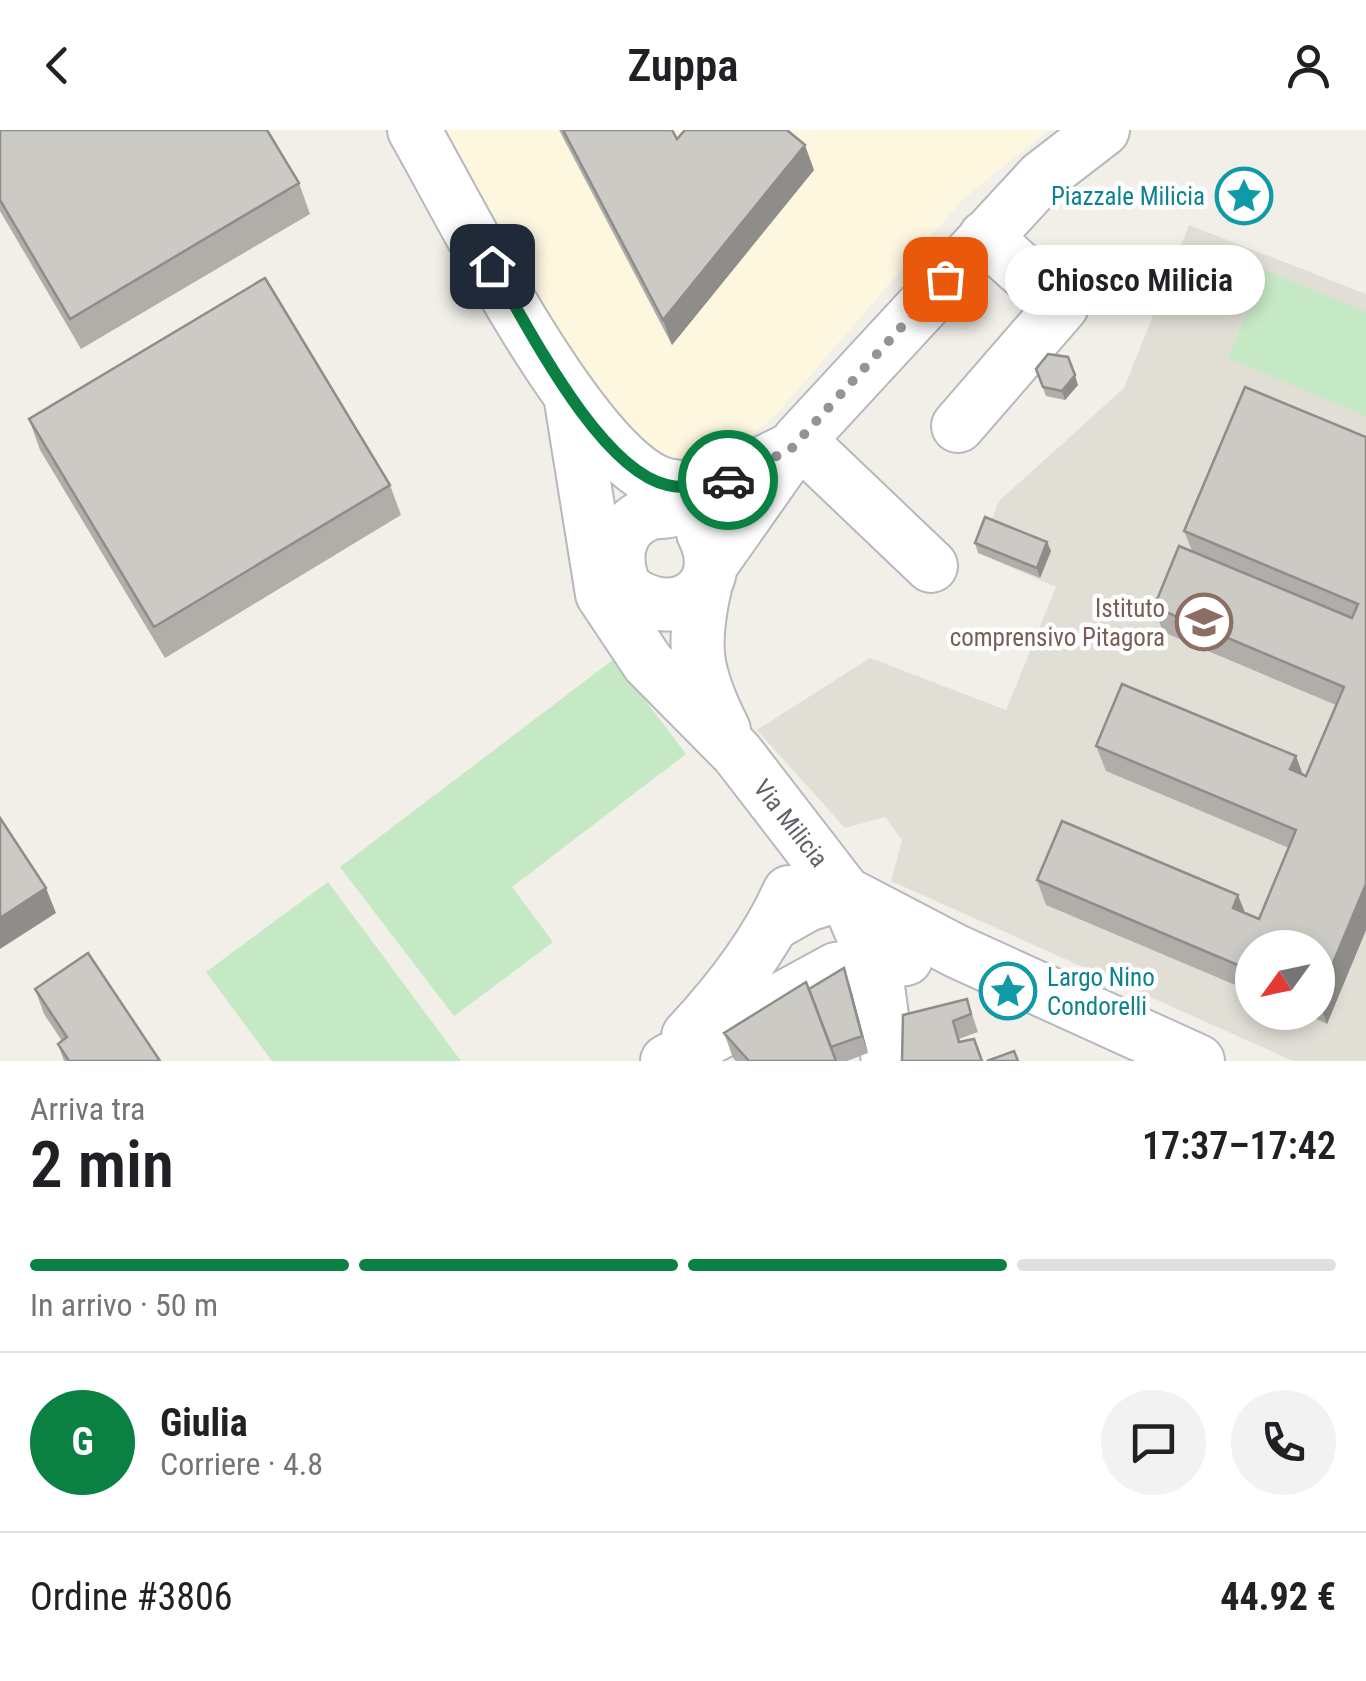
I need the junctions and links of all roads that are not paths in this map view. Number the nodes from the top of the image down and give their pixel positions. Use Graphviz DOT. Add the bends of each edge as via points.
graph roads {
  1 [pos="414,130"];
  2 [pos="1103,130"];
  3 [pos="986,237"];
  4 [pos="571,401"];
  5 [pos="958,426"];
  6 [pos="795,444"];
  7 [pos="695,523"];
  8 [pos="931,566"];
  9 [pos="613,580"];
  10 [pos="736,753"];
  11 [pos="785,812"];
  12 [pos="845,893"];
  13 [pos="775,923"];
  14 [pos="956,951"];
  15 [pos="874,964"];
  16 [pos="666,1061"];
  17 [pos="888,1061"];
  18 [pos="1198,1061"];
  1 -- 4 [label="street"];
  2 -- 3 [label="street" via="1042,177"];
  3 -- 5 [label="street" via="1062,306"];
  3 -- 6 [label="street"];
  4 -- 7 [label="street" via="636,472"];
  4 -- 9 [label="street"];
  6 -- 7 [label="street"];
  6 -- 7 [label="street"];
  6 -- 8 [label="street"];
  7 -- 9 [label="street" via="651,513 634,522 622,536"];
  7 -- 9 [label="street" via="694,597 659,607"];
  7 -- 10 [label="street" via="701,686"];
  9 -- 10 [label="street" via="648,663"];
  10 -- 11 [label="street, Via Milicia"];
  11 -- 12 [label="street, Via Milicia"];
  11 -- 13 [label="street" via="794,881"];
  12 -- 13 [label="street"];
  12 -- 14 [label="street"];
  12 -- 15 [label="street"];
  13 -- 16 [label="street" via="720,1001"];
  14 -- 15 [label="street"];
  14 -- 18 [label="street"];
  15 -- 16 [label="street" via="836,969"];
  15 -- 17 [label="street"];
}
